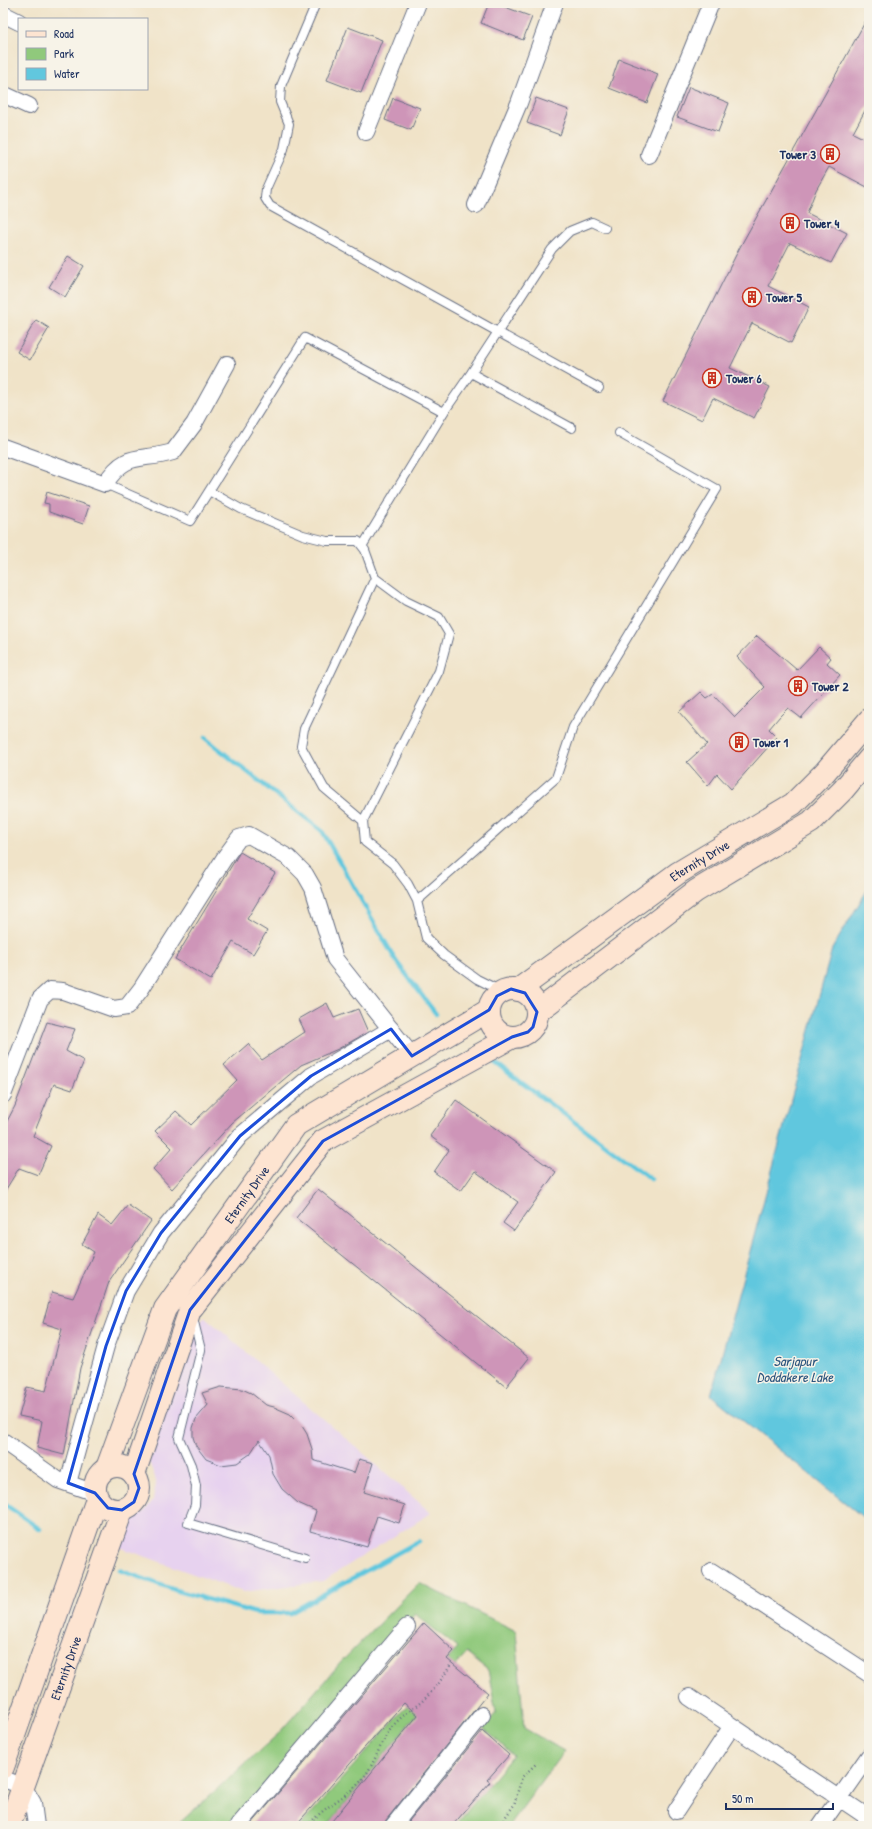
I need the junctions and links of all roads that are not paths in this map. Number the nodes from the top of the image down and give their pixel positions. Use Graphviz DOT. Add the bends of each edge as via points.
graph roads {
  1 [pos="316,3"];
  2 [pos="418,3"];
  3 [pos="555,3"];
  4 [pos="711,3"];
  5 [pos="3,14"];
  6 [pos="18,22"];
  7 [pos="3,94"];
  8 [pos="29,106"];
  9 [pos="366,132"];
  10 [pos="649,154"];
  11 [pos="476,205"];
  12 [pos="605,228"];
  13 [pos="498,331"];
  14 [pos="227,364"];
  15 [pos="471,373"];
  16 [pos="599,388"];
  17 [pos="444,412"];
  18 [pos="572,428"];
  19 [pos="619,433"];
  20 [pos="3,447"];
  21 [pos="105,484"];
  22 [pos="209,490"];
  23 [pos="363,545"];
  24 [pos="375,578"];
  25 [pos="869,720"];
  26 [pos="869,759"];
  27 [pos="363,821"];
  28 [pos="417,901"];
  29 [pos="511,991"];
  30 [pos="489,1010"];
  31 [pos="537,1012"];
  32 [pos="391,1029"];
  33 [pos="512,1037"];
  34 [pos="412,1056"];
  35 [pos="3,1095"];
  36 [pos="256,1181"];
  37 [pos="275,1202"];
  38 [pos="190,1310"];
  39 [pos="3,1441"];
  40 [pos="107,1468"];
  41 [pos="134,1474"];
  42 [pos="68,1484"];
  43 [pos="96,1496"];
  44 [pos="122,1510"];
  45 [pos="305,1558"];
  46 [pos="711,1571"];
  47 [pos="407,1627"];
  48 [pos="869,1674"];
  49 [pos="688,1697"];
  50 [pos="482,1715"];
  51 [pos="732,1726"];
  52 [pos="869,1756"];
  53 [pos="3,1767"];
  54 [pos="13,1783"];
  55 [pos="839,1798"];
  56 [pos="676,1811"];
  57 [pos="869,1818"];
  58 [pos="9,1826"];
  59 [pos="36,1826"];
  60 [pos="238,1826"];
  61 [pos="393,1826"];
  62 [pos="820,1826"];
  1 -- 13 [label="lane" via="281,86 280,102 289,124 284,149 266,189 265,198 270,206"];
  2 -- 9 [label="street"];
  3 -- 11 [label="street" via="519,103"];
  4 -- 10 [label="street"];
  5 -- 6 [label="street"];
  7 -- 8 [label="street"];
  12 -- 13 [label="lane" via="592,222 570,231 552,249"];
  13 -- 15 [label="lane"];
  13 -- 16 [label="lane"];
  14 -- 21 [label="street" via="194,424 173,452 122,463"];
  15 -- 17 [label="lane"];
  15 -- 18 [label="lane"];
  17 -- 22 [label="lane" via="305,338"];
  17 -- 23 [label="lane"];
  19 -- 28 [label="lane" via="717,490 573,727 556,778"];
  20 -- 21 [label="street"];
  21 -- 22 [label="lane" via="190,521"];
  22 -- 23 [label="lane" via="241,509 303,535 327,541 358,541"];
  23 -- 24 [label="lane"];
  24 -- 27 [label="lane" via="304,729 301,746 324,788"];
  24 -- 27 [label="lane" via="406,601 439,618 449,634 438,671"];
  25 -- 29 [label="street, Eternity Drive" via="825,772 793,804 678,873"];
  26 -- 31 [label="street, Eternity Drive" via="811,822 696,891"];
  27 -- 28 [label="lane" via="365,842 393,864"];
  28 -- 29 [label="lane" via="426,938 477,979"];
  29 -- 30 [label="street, Eternity Drive" via="497,996"];
  29 -- 31 [label="street" via="531,998"];
  30 -- 33 [label="street" via="495,1029 505,1036"];
  30 -- 34 [label="street, Eternity Drive"];
  31 -- 33 [label="street, Eternity Drive" via="533,1027 520,1036"];
  32 -- 34 [label="street"];
  32 -- 35 [label="street" via="334,959 313,888 305,874 289,858 249,835 239,838 225,856 127,1007 114,1009 50,990 40,999"];
  32 -- 42 [label="street" via="311,1076 240,1136 161,1234 126,1291 106,1346"];
  33 -- 37 [label="street, Eternity Drive" via="323,1141"];
  34 -- 36 [label="street, Eternity Drive" via="296,1125"];
  36 -- 37 [label="street"];
  36 -- 40 [label="street, Eternity Drive" via="165,1309"];
  37 -- 38 [label="street, Eternity Drive"];
  38 -- 41 [label="street, Eternity Drive"];
  38 -- 45 [label="lane" via="201,1350 179,1438 191,1465 196,1486 195,1505 188,1522"];
  39 -- 42 [label="street" via="49,1475"];
  40 -- 41 [label="street" via="122,1466"];
  40 -- 43 [label="street, Eternity Drive" via="97,1478"];
  41 -- 44 [label="street" via="138,1481 138,1496"];
  42 -- 43 [label="street"];
  43 -- 44 [label="street" via="108,1508"];
  43 -- 53 [label="street, Eternity Drive"];
  44 -- 54 [label="street, Eternity Drive"];
  46 -- 48 [label="street"];
  47 -- 60 [label="street"];
  49 -- 51 [label="street"];
  50 -- 61 [label="street"];
  51 -- 55 [label="street"];
  51 -- 56 [label="street"];
  52 -- 55 [label="street"];
  54 -- 58 [label="street, Eternity Drive"];
  54 -- 59 [label="street" via="33,1803"];
  55 -- 57 [label="street"];
  55 -- 62 [label="street"];
}
